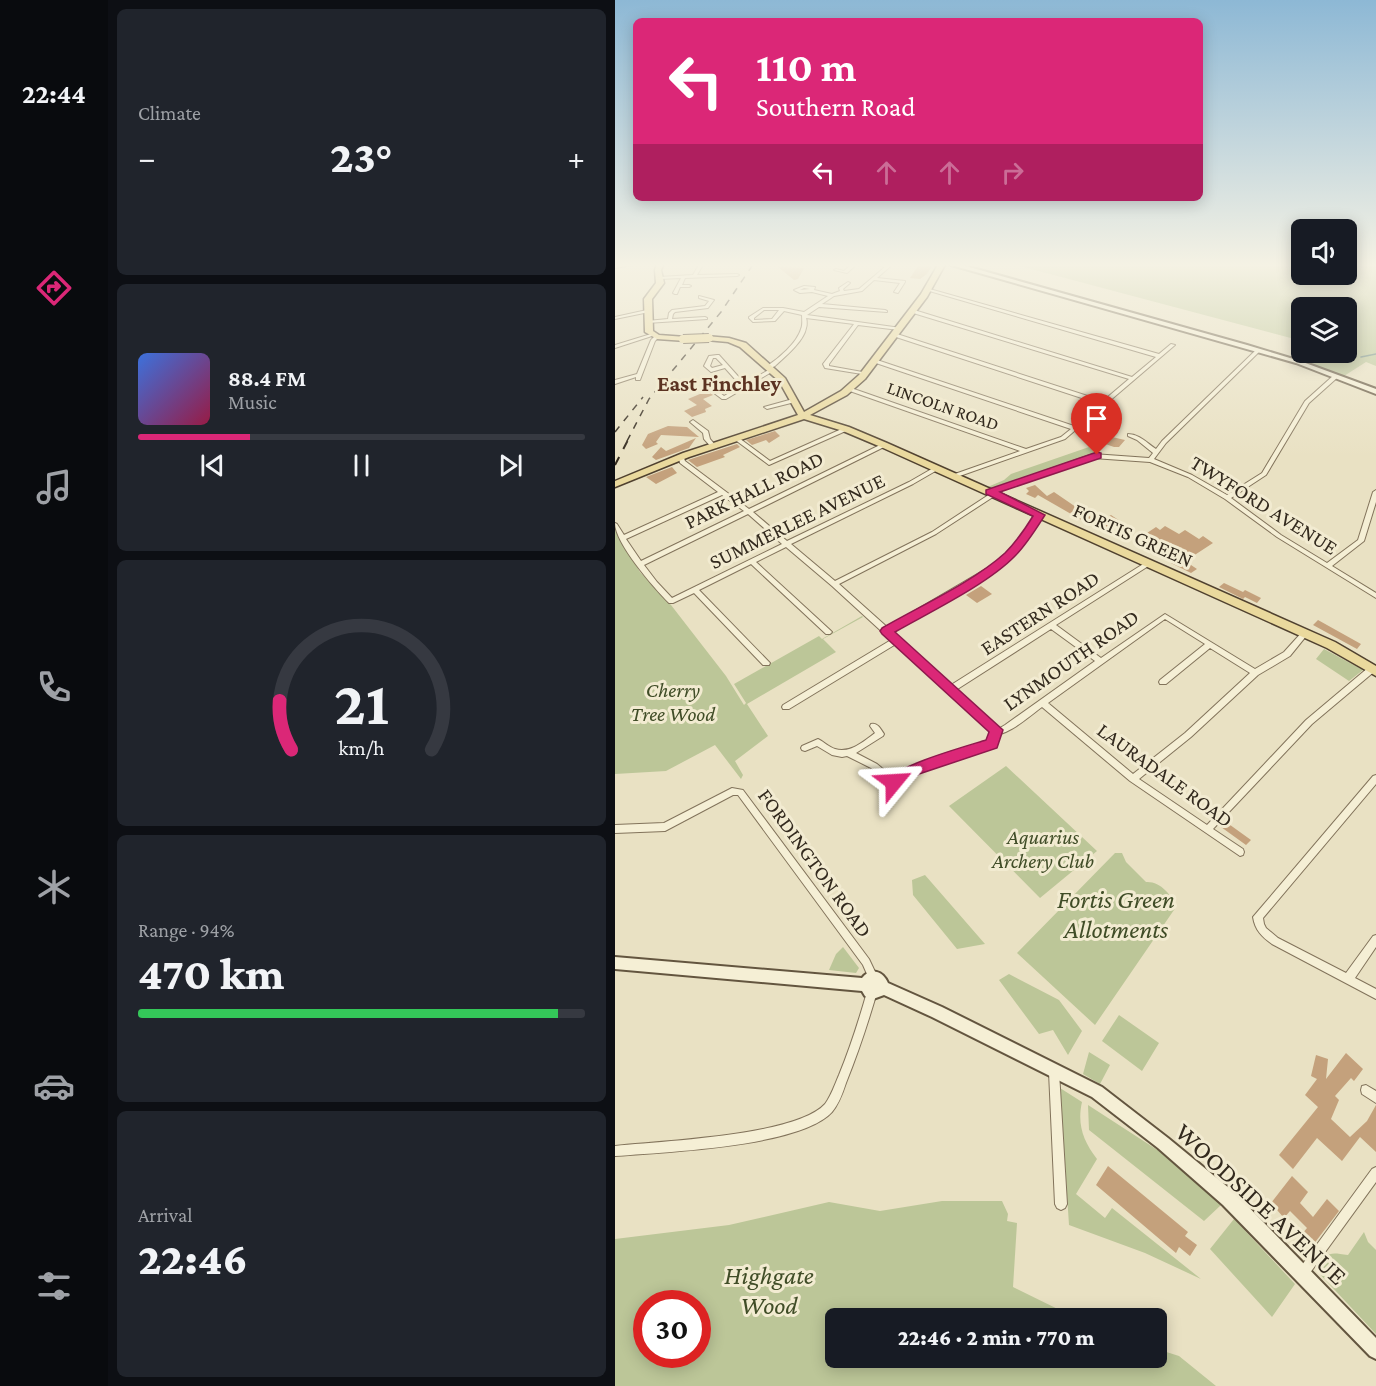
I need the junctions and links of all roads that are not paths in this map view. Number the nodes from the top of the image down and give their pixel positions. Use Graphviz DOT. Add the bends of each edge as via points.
graph roads {
  1 [pos="651,328"];
  2 [pos="804,328"];
  3 [pos="853,328"];
  4 [pos="878,328"];
  5 [pos="900,328"];
  6 [pos="966,328"];
  7 [pos="1061,328"];
  8 [pos="1178,328"];
  9 [pos="897,332"];
  10 [pos="653,335"];
  11 [pos="615,345"];
  12 [pos="1173,345"];
  13 [pos="1259,350"];
  14 [pos="1159,356"];
  15 [pos="875,361"];
  16 [pos="726,366"];
  17 [pos="770,368"];
  18 [pos="865,374"];
  19 [pos="1336,376"];
  20 [pos="1133,379"];
  21 [pos="615,382"];
  22 [pos="744,386"];
  23 [pos="849,388"];
  24 [pos="712,389"];
  25 [pos="1376,392"];
  26 [pos="793,401"];
  27 [pos="1104,403"];
  28 [pos="767,407"];
  29 [pos="804,416"];
  30 [pos="693,422"];
  31 [pos="1074,428"];
  32 [pos="846,429"];
  33 [pos="1130,435"];
  34 [pos="737,439"];
  35 [pos="884,444"];
  36 [pos="714,447"];
  37 [pos="1027,451"];
  38 [pos="1156,452"];
  39 [pos="685,459"];
  40 [pos="1151,460"];
  41 [pos="937,468"];
  42 [pos="954,476"];
  43 [pos="636,477"];
  44 [pos="615,484"];
  45 [pos="615,489"];
  46 [pos="723,492"];
  47 [pos="1376,492"];
  48 [pos="992,493"];
  49 [pos="1227,498"];
  50 [pos="749,512"];
  51 [pos="1040,515"];
  52 [pos="615,525"];
  53 [pos="622,538"];
  54 [pos="787,544"];
  55 [pos="753,562"];
  56 [pos="1147,563"];
  57 [pos="639,565"];
  58 [pos="1329,566"];
  59 [pos="834,584"];
  60 [pos="695,590"];
  61 [pos="1376,596"];
  62 [pos="1052,626"];
  63 [pos="886,631"];
  64 [pos="828,632"];
  65 [pos="1305,633"];
  66 [pos="896,640"];
  67 [pos="1210,644"];
  68 [pos="1100,662"];
  69 [pos="766,663"];
  70 [pos="1374,671"];
  71 [pos="1255,673"];
  72 [pos="1163,682"];
  73 [pos="950,690"];
  74 [pos="1043,703"];
  75 [pos="786,707"];
  76 [pos="874,726"];
  77 [pos="996,730"];
  78 [pos="805,748"];
  79 [pos="850,754"];
  80 [pos="1376,778"];
  81 [pos="1133,779"];
  82 [pos="615,829"];
  83 [pos="1208,829"];
  84 [pos="1240,852"];
  85 [pos="1376,939"];
  86 [pos="615,963"];
  87 [pos="1348,979"];
  88 [pos="873,986"];
  89 [pos="1376,994"];
  90 [pos="1054,1072"];
  91 [pos="1366,1090"];
  92 [pos="1376,1098"];
  93 [pos="615,1151"];
  94 [pos="1376,1173"];
  95 [pos="1061,1204"];
  96 [pos="1303,1273"];
  97 [pos="1376,1350"];
  1 -- 10 [label="main road"];
  2 -- 17 [label="street"];
  3 -- 18 [label="street" via="826,364"];
  4 -- 9 [label="street"];
  5 -- 9 [label="main road"];
  6 -- 20 [label="street"];
  7 -- 14 [label="street"];
  8 -- 13 [label="street"];
  9 -- 15 [label="main road"];
  9 -- 27 [label="street"];
  10 -- 11 [label="street"];
  10 -- 11 [label="street"];
  10 -- 17 [label="main road, bridge" via="729,340 743,345"];
  10 -- 21 [label="street" via="638,377"];
  12 -- 14 [label="street"];
  13 -- 19 [label="street"];
  13 -- 38 [label="street"];
  14 -- 20 [label="street"];
  15 -- 18 [label="main road"];
  15 -- 31 [label="street"];
  16 -- 22 [label="street"];
  17 -- 22 [label="street"];
  17 -- 26 [label="main road"];
  18 -- 23 [label="main road"];
  19 -- 25 [label="street"];
  19 -- 49 [label="street" via="1307,402 1264,474"];
  20 -- 27 [label="street"];
  22 -- 24 [label="street" via="724,398"];
  23 -- 29 [label="main road"];
  23 -- 37 [label="street, LINCOLN ROAD"];
  26 -- 28 [label="street"];
  26 -- 29 [label="main road"];
  27 -- 31 [label="street"];
  29 -- 32 [label="main road, FORTIS GREEN"];
  29 -- 34 [label="main road"];
  30 -- 36 [label="street" via="706,432"];
  31 -- 37 [label="street" via="1063,438"];
  32 -- 34 [label="street" via="769,463"];
  32 -- 35 [label="main road, FORTIS GREEN"];
  33 -- 38 [label="street"];
  34 -- 36 [label="main road"];
  35 -- 41 [label="main road, FORTIS GREEN"];
  35 -- 50 [label="street, PARK HALL ROAD"];
  36 -- 39 [label="main road"];
  37 -- 42 [label="street"];
  38 -- 40 [label="street"];
  39 -- 43 [label="main road"];
  39 -- 46 [label="street"];
  40 -- 48 [label="street, TWYFORD AVENUE" via="1093,456"];
  40 -- 49 [label="street, TWYFORD AVENUE" via="1190,476"];
  41 -- 42 [label="main road, FORTIS GREEN"];
  41 -- 54 [label="street, SUMMERLEE AVENUE"];
  42 -- 48 [label="main road, FORTIS GREEN"];
  43 -- 44 [label="main road"];
  43 -- 45 [label="main road"];
  46 -- 50 [label="street"];
  46 -- 53 [label="street"];
  47 -- 58 [label="street" via="1361,541"];
  48 -- 51 [label="main road, FORTIS GREEN"];
  48 -- 59 [label="street, TWYFORD AVENUE" via="934,533"];
  49 -- 58 [label="street, TWYFORD AVENUE"];
  50 -- 54 [label="street"];
  50 -- 57 [label="street, PARK HALL ROAD"];
  51 -- 56 [label="main road, FORTIS GREEN"];
  51 -- 63 [label="street" via="998,565"];
  52 -- 53 [label="street"];
  53 -- 57 [label="street"];
  54 -- 55 [label="street, SUMMERLEE AVENUE"];
  54 -- 59 [label="street"];
  55 -- 60 [label="street, SUMMERLEE AVENUE"];
  55 -- 64 [label="street"];
  56 -- 62 [label="street, EASTERN ROAD"];
  56 -- 65 [label="main road, FORTIS GREEN"];
  57 -- 60 [label="street, SUMMERLEE AVENUE" via="671,601"];
  58 -- 61 [label="street, TWYFORD AVENUE"];
  59 -- 63 [label="street"];
  60 -- 69 [label="street"];
  62 -- 68 [label="street"];
  62 -- 73 [label="street, EASTERN ROAD"];
  63 -- 66 [label="street"];
  65 -- 70 [label="main road, FORTIS GREEN"];
  65 -- 71 [label="street" via="1287,654"];
  66 -- 73 [label="street"];
  66 -- 75 [label="street"];
  67 -- 68 [label="street, LYNMOUTH ROAD" via="1165,616"];
  67 -- 71 [label="street"];
  67 -- 72 [label="street"];
  68 -- 74 [label="street, LYNMOUTH ROAD"];
  70 -- 83 [label="street" via="1309,722"];
  71 -- 81 [label="street"];
  73 -- 77 [label="street"];
  74 -- 77 [label="street, LYNMOUTH ROAD" via="1003,730"];
  74 -- 81 [label="street, LAURADALE ROAD"];
  76 -- 79 [label="street" via="880,734"];
  77 -- 79 [label="street, LYNMOUTH ROAD" via="992,744 914,770 894,782"];
  78 -- 79 [label="street" via="818,742 828,751 842,756"];
  80 -- 87 [label="street" via="1259,913 1258,924 1275,941"];
  81 -- 83 [label="street, LAURADALE ROAD"];
  82 -- 88 [label="street, FORDINGTON ROAD" via="665,827 732,791 740,792 866,962"];
  83 -- 84 [label="street, LAURADALE ROAD"];
  85 -- 87 [label="street"];
  86 -- 88 [label="street, WOODSIDE AVENUE"];
  87 -- 89 [label="street"];
  88 -- 90 [label="street, WOODSIDE AVENUE" via="937,1012"];
  88 -- 93 [label="street" via="842,1079 828,1108 813,1120 774,1134"];
  90 -- 95 [label="street"];
  90 -- 96 [label="street, WOODSIDE AVENUE" via="1097,1092 1163,1143 1229,1199"];
  91 -- 92 [label="street"];
  94 -- 96 [label="street"];
  96 -- 97 [label="street, WOODSIDE AVENUE"];
}
